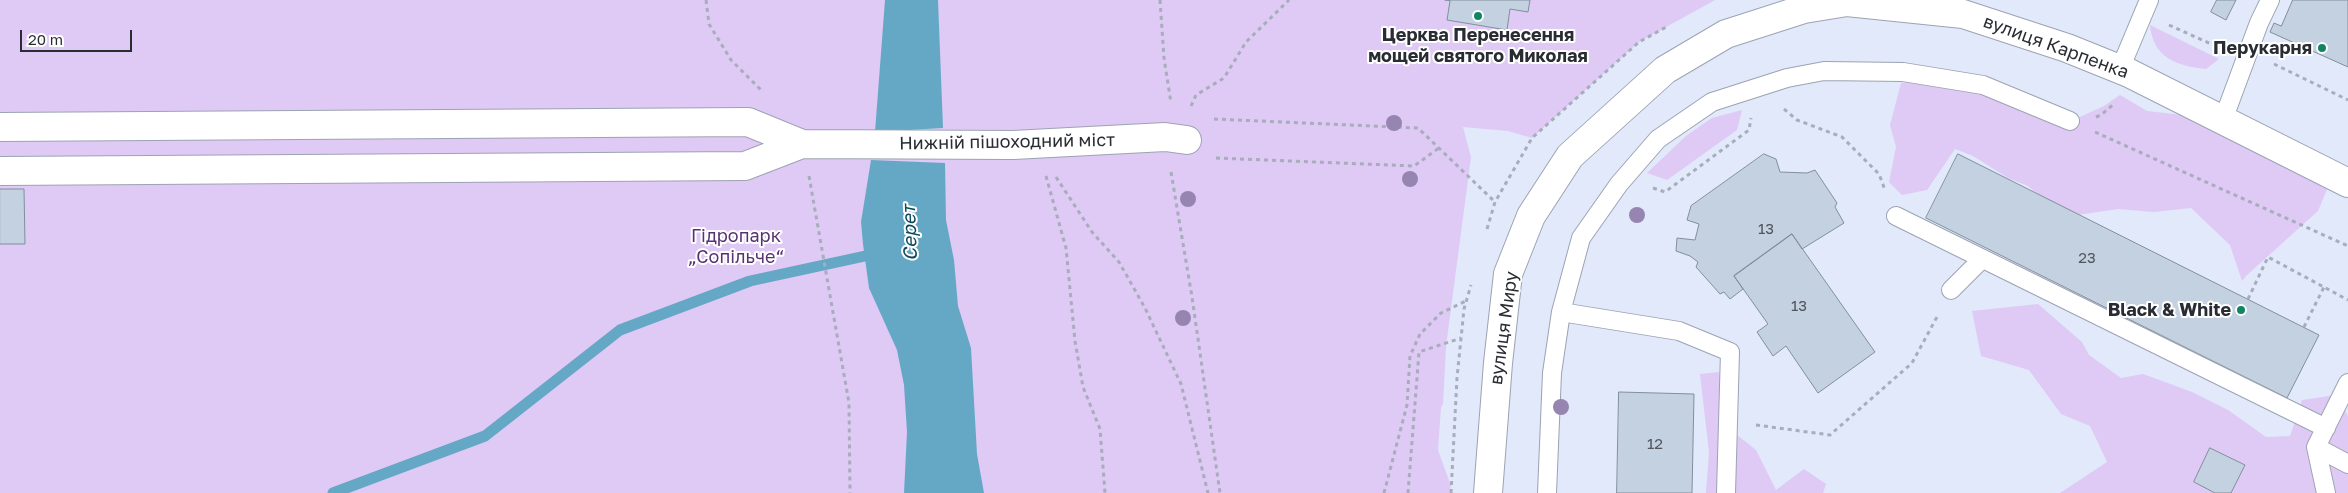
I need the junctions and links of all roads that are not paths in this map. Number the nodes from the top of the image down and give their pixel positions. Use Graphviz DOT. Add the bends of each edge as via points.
graph roads {
  1 [pos="2270,0"];
  2 [pos="1847,1"];
  3 [pos="2146,7"];
  4 [pos="1665,70"];
  5 [pos="2125,71"];
  6 [pos="2223,120"];
  7 [pos="2070,121"];
  8 [pos="0,127"];
  9 [pos="1176,138"];
  10 [pos="814,144"];
  11 [pos="0,171"];
  12 [pos="2348,183"];
  13 [pos="1896,216"];
  14 [pos="1982,259"];
  15 [pos="1951,290"];
  16 [pos="1561,312"];
  17 [pos="2348,383"];
  18 [pos="2326,428"];
  19 [pos="2316,447"];
  20 [pos="2348,464"];
  21 [pos="1488,493"];
  22 [pos="1546,493"];
  23 [pos="1726,493"];
  24 [pos="2326,493"];
  1 -- 6 [label="lane"];
  2 -- 4 [label="street, вулиця Карпенка" via="1804,9 1726,34"];
  2 -- 5 [label="street, вулиця Карпенка" via="1963,14"];
  3 -- 5 [label="lane"];
  4 -- 21 [label="street, вулиця Миру" via="1570,156 1531,216 1508,274"];
  5 -- 6 [label="street, вулиця Карпенка"];
  6 -- 12 [label="street, вулиця Карпенка"];
  7 -- 16 [label="lane" via="1983,85 1903,72 1824,71 1787,78 1712,102 1658,139 1623,179 1581,238"];
  8 -- 10 [label="street" via="748,122"];
  9 -- 10 [label="street, Нижній пішоходний міст" via="1025,144"];
  10 -- 11 [label="street" via="745,166"];
  13 -- 14 [label="lane"];
  14 -- 15 [label="lane"];
  14 -- 18 [label="lane"];
  16 -- 22 [label="lane" via="1552,373"];
  16 -- 23 [label="lane" via="1679,331 1730,352"];
  17 -- 18 [label="lane"];
  18 -- 19 [label="lane"];
  19 -- 20 [label="lane"];
  19 -- 24 [label="lane"];
}
